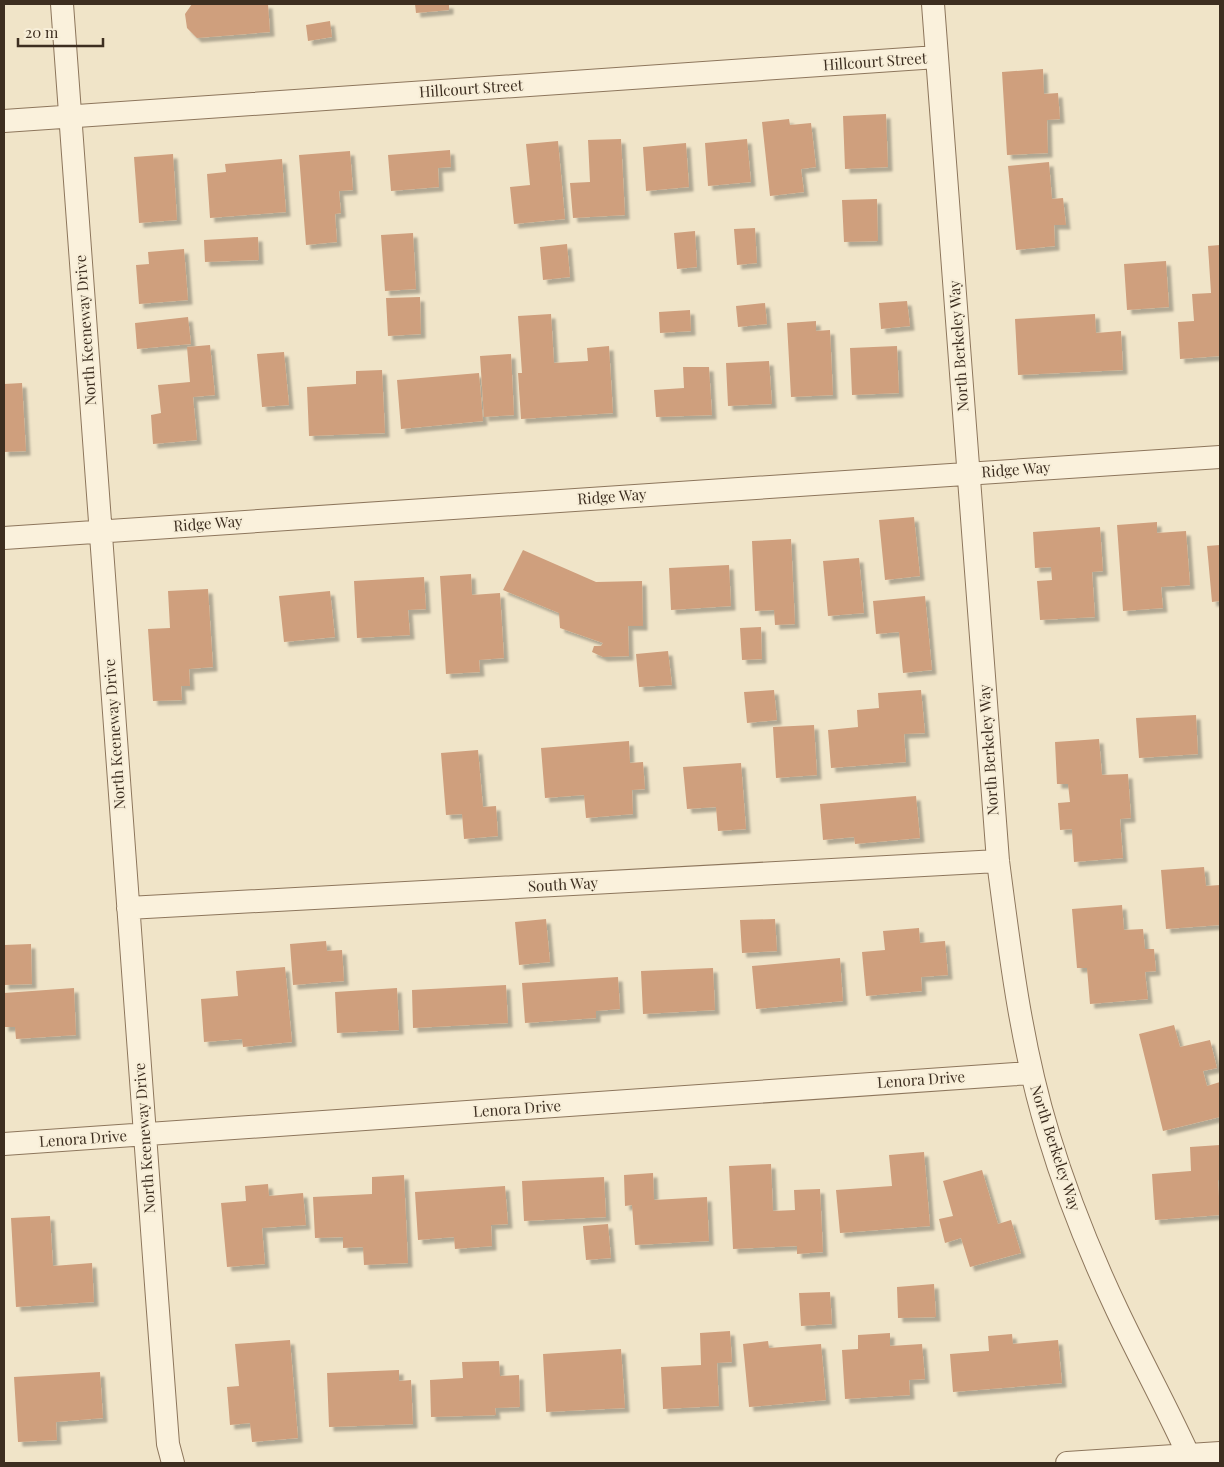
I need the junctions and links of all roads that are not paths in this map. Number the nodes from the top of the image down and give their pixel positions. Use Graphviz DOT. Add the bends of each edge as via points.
graph roads {
  1 [pos="62,4"];
  2 [pos="933,4"];
  3 [pos="937,58"];
  4 [pos="70,117"];
  5 [pos="4,121"];
  6 [pos="1220,457"];
  7 [pos="968,473"];
  8 [pos="100,531"];
  9 [pos="4,538"];
  10 [pos="998,861"];
  11 [pos="128,908"];
  12 [pos="1030,1073"];
  13 [pos="145,1134"];
  14 [pos="4,1144"];
  15 [pos="1220,1453"];
  16 [pos="1190,1459"];
  17 [pos="172,1463"];
  18 [pos="1067,1463"];
  1 -- 4 [label="street, North Keeneway Drive"];
  2 -- 3 [label="street, North Berkeley Way"];
  3 -- 4 [label="street, Hillcourt Street"];
  3 -- 7 [label="street, North Berkeley Way"];
  4 -- 5 [label="street, Hillcourt Street"];
  4 -- 8 [label="street, North Keeneway Drive"];
  6 -- 7 [label="street, Ridge Way"];
  7 -- 8 [label="street, Ridge Way"];
  7 -- 10 [label="street, North Berkeley Way"];
  8 -- 9 [label="street, Ridge Way"];
  8 -- 11 [label="street, North Keeneway Drive"];
  10 -- 11 [label="street, South Way"];
  10 -- 12 [label="street, North Berkeley Way"];
  11 -- 13 [label="street, North Keeneway Drive"];
  12 -- 13 [label="street, Lenora Drive"];
  12 -- 16 [label="street, North Berkeley Way" via="1048,1134 1090,1248"];
  13 -- 14 [label="street, Lenora Drive"];
  13 -- 17 [label="street, North Keeneway Drive"];
  15 -- 16 [label="street"];
  16 -- 18 [label="street"];
}
